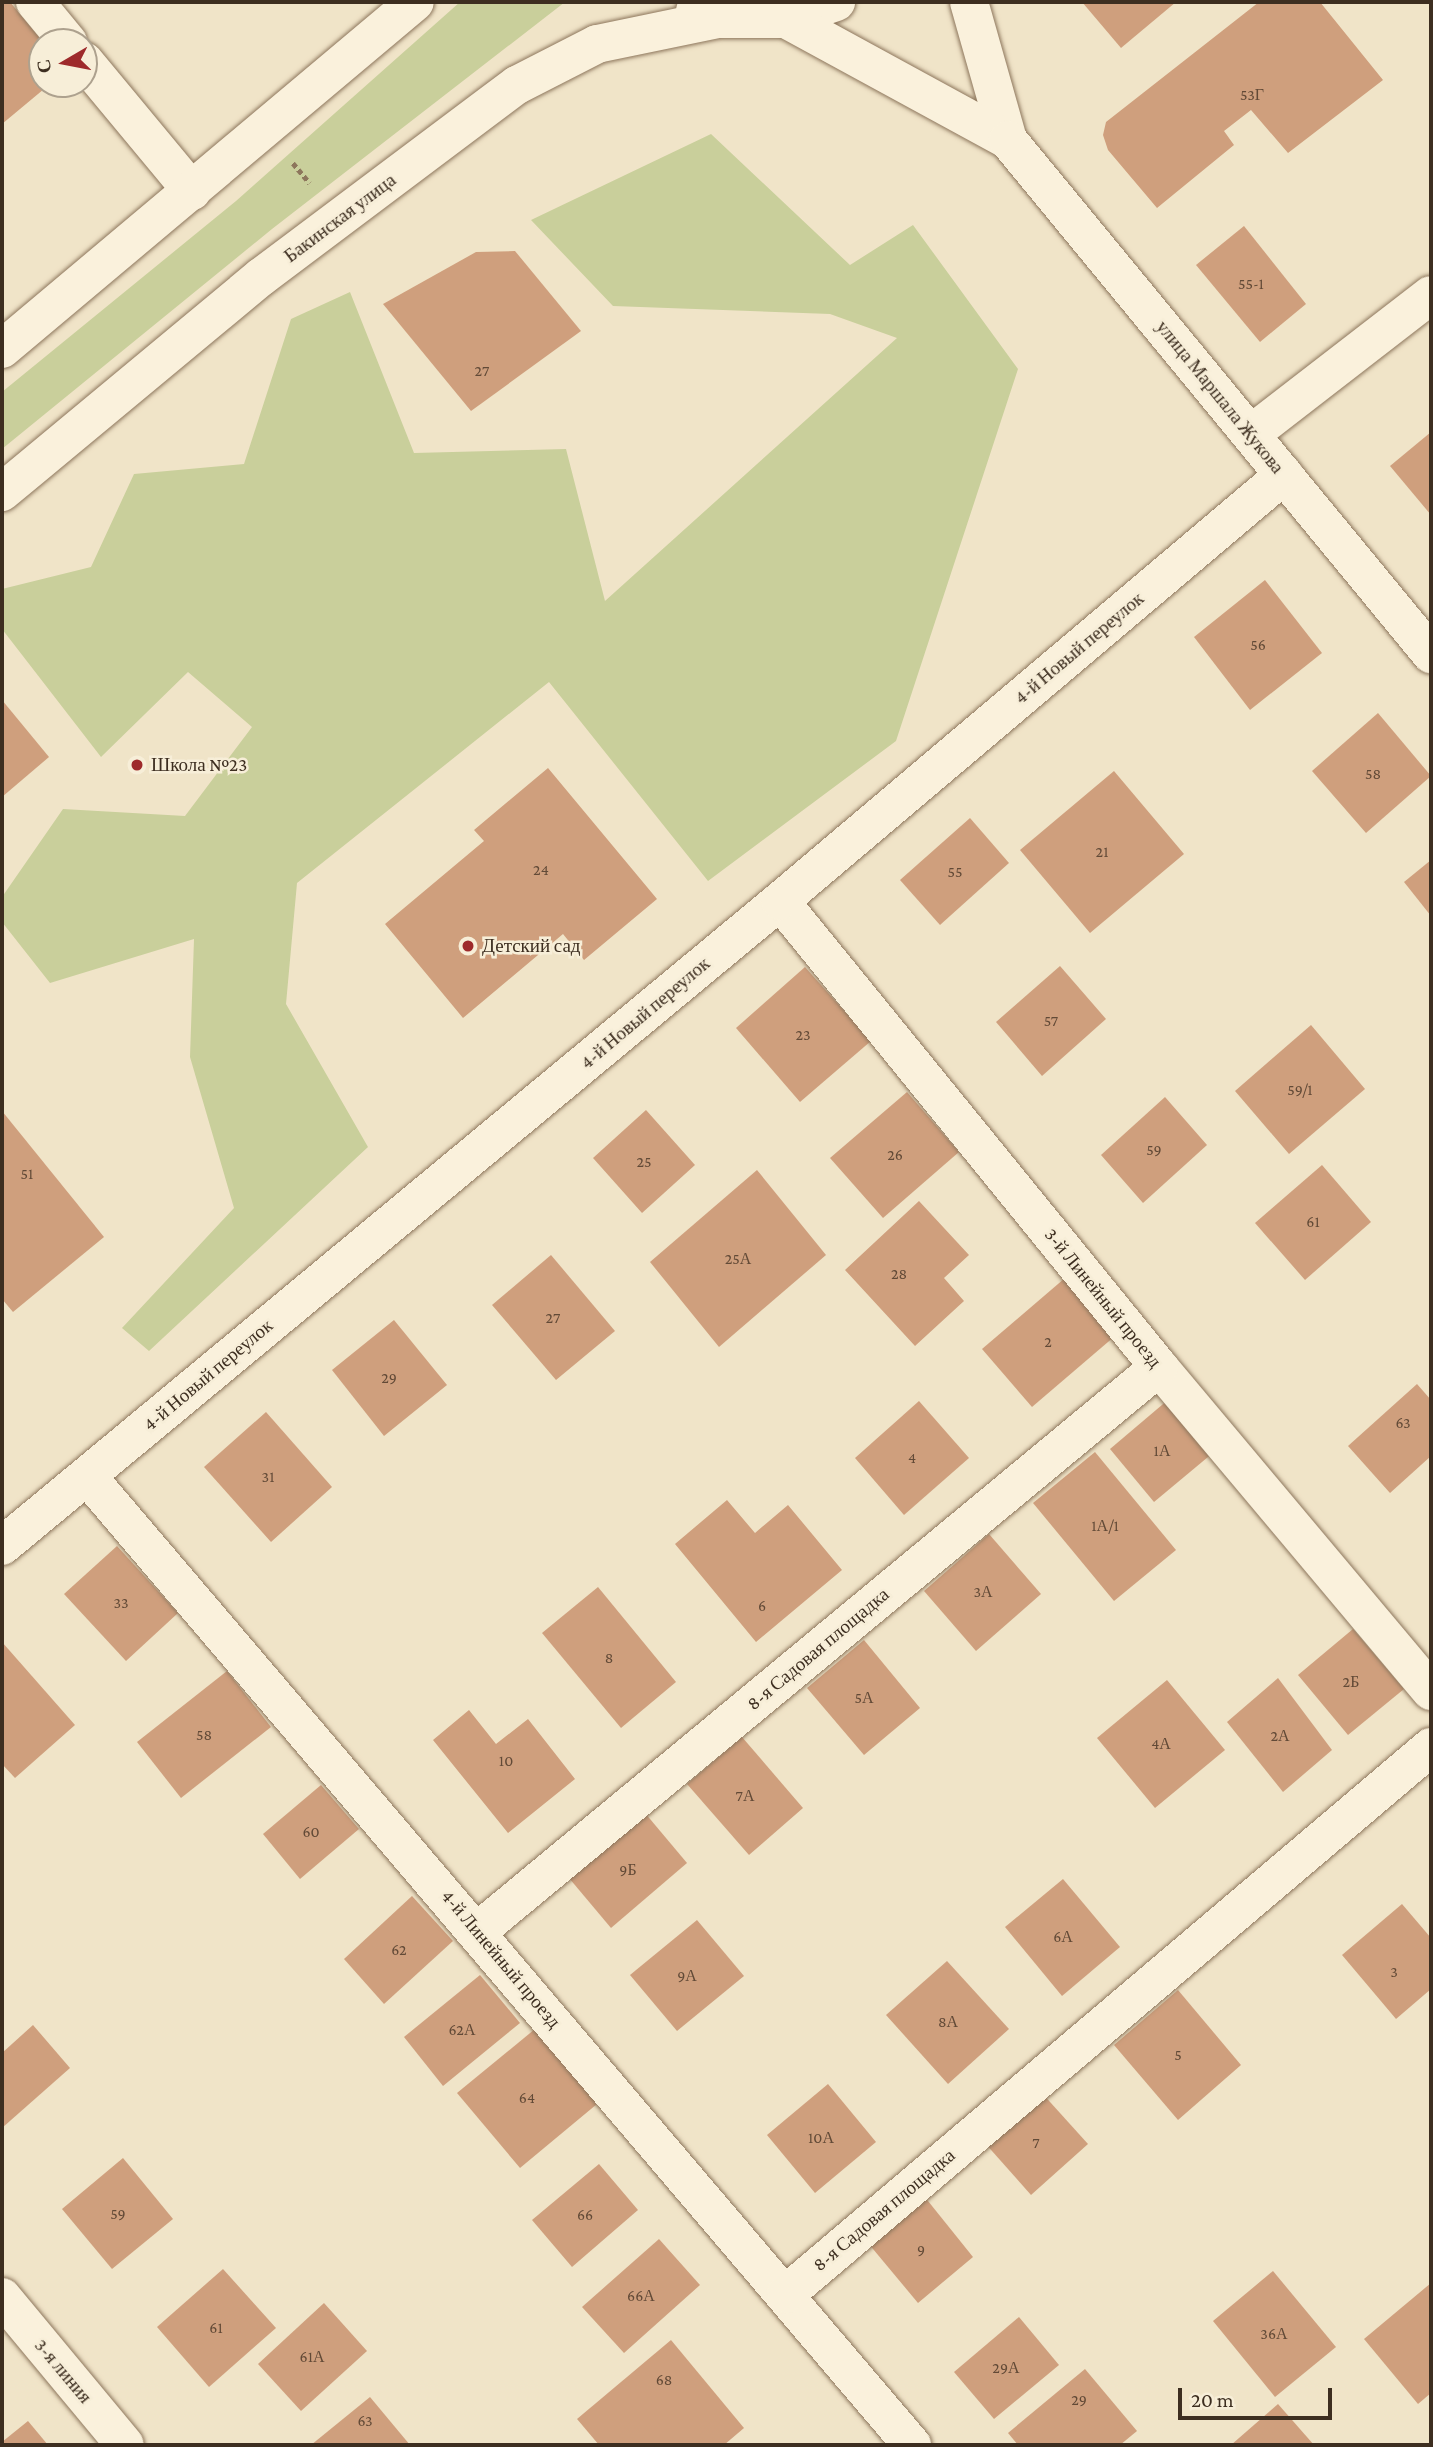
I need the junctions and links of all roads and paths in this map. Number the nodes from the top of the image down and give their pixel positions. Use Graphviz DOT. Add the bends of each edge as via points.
graph roads {
  1 [pos="35,2"];
  2 [pos="415,2"];
  3 [pos="670,2"];
  4 [pos="836,2"];
  5 [pos="970,2"];
  6 [pos="718,19"];
  7 [pos="786,19"];
  8 [pos="56,28"];
  9 [pos="98,78"];
  10 [pos="266,128"];
  11 [pos="1008,139"];
  12 [pos="192,191"];
  13 [pos="338,220"];
  14 [pos="1431,295"];
  15 [pos="2,349"];
  16 [pos="1251,434"];
  17 [pos="1284,475"];
  18 [pos="2,492"];
  19 [pos="1431,654"];
  20 [pos="780,901"];
  21 [pos="1158,1367"];
  22 [pos="87,1476"];
  23 [pos="2,1546"];
  24 [pos="1431,1691"];
  25 [pos="1431,1747"];
  26 [pos="478,1931"];
  27 [pos="786,2294"];
  28 [pos="2,2297"];
  29 [pos="125,2445"];
  30 [pos="912,2445"];
  1 -- 8 [label="street"];
  2 -- 10 [label="street"];
  3 -- 6 [label="street"];
  4 -- 7 [label="street"];
  5 -- 11 [label="street, улица Маршала Жукова"];
  6 -- 7 [label="street"];
  6 -- 13 [label="street, Бакинская улица" via="597,44 517,85"];
  7 -- 11 [label="street, улица Маршала Жукова"];
  9 -- 12 [label="street"];
  10 -- 12 [label="street"];
  10 -- 13 [label="path"];
  11 -- 16 [label="street, улица Маршала Жукова"];
  12 -- 15 [label="street"];
  13 -- 18 [label="street, Бакинская улица" via="261,277"];
  14 -- 16 [label="street"];
  16 -- 17 [label="street, улица Маршала Жукова"];
  17 -- 19 [label="street, улица Маршала Жукова"];
  17 -- 20 [label="street, 4-й Новый переулок"];
  20 -- 21 [label="street, 3-й Линейный проезд"];
  20 -- 22 [label="street, 4-й Новый переулок"];
  21 -- 24 [label="street, 3-й Линейный проезд"];
  21 -- 26 [label="street, 8-я Садовая площадка"];
  22 -- 23 [label="street, 4-й Новый переулок"];
  22 -- 26 [label="street, 4-й Линейный проезд"];
  25 -- 27 [label="street, 8-я Садовая площадка"];
  26 -- 27 [label="street, 4-й Линейный проезд"];
  27 -- 30 [label="street, 4-й Линейный проезд"];
  28 -- 29 [label="street, 3-я линия"];
}
